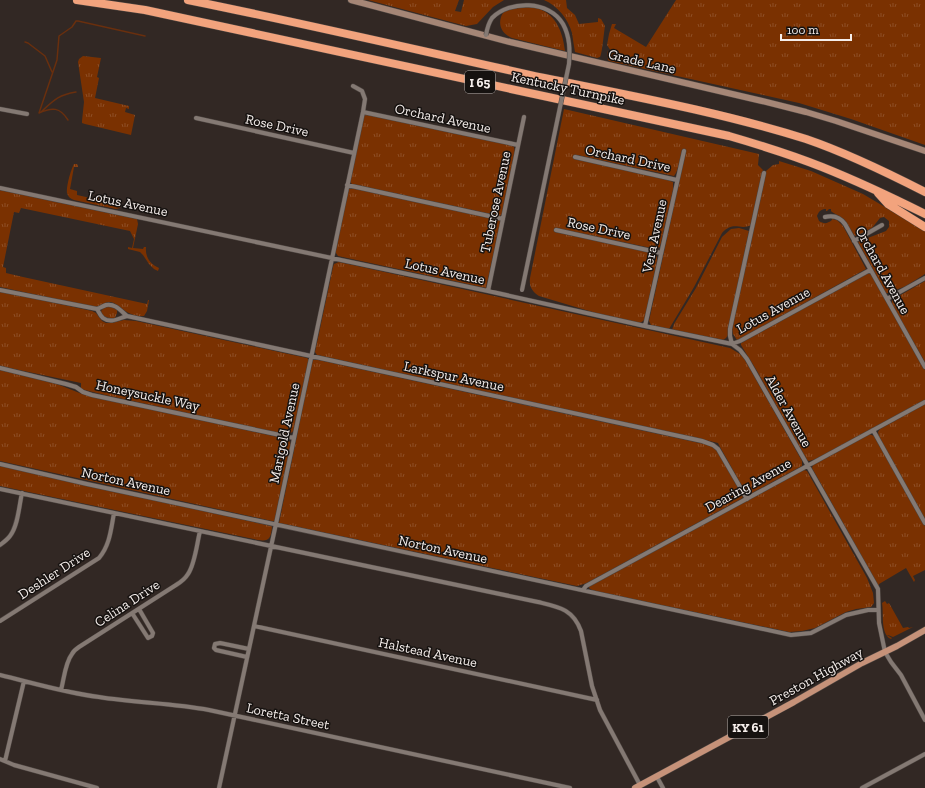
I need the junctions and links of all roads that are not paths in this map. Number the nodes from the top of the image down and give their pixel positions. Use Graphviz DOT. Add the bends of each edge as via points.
graph roads {
  1 [pos="77,0"];
  2 [pos="188,0"];
  3 [pos="216,0"];
  4 [pos="351,0"];
  5 [pos="528,0"];
  6 [pos="512,2"];
  7 [pos="251,13"];
  8 [pos="486,35"];
  9 [pos="354,86"];
  10 [pos="0,109"];
  11 [pos="362,112"];
  12 [pos="27,114"];
  13 [pos="524,117"];
  14 [pos="196,118"];
  15 [pos="518,145"];
  16 [pos="684,151"];
  17 [pos="925,151"];
  18 [pos="354,153"];
  19 [pos="575,157"];
  20 [pos="764,173"];
  21 [pos="677,180"];
  22 [pos="347,185"];
  23 [pos="0,188"];
  24 [pos="876,191"];
  25 [pos="925,192"];
  26 [pos="925,214"];
  27 [pos="825,217"];
  28 [pos="503,218"];
  29 [pos="882,225"];
  30 [pos="925,227"];
  31 [pos="556,230"];
  32 [pos="854,241"];
  33 [pos="661,253"];
  34 [pos="332,258"];
  35 [pos="870,270"];
  36 [pos="925,278"];
  37 [pos="0,290"];
  38 [pos="488,291"];
  39 [pos="520,298"];
  40 [pos="887,299"];
  41 [pos="96,310"];
  42 [pos="127,316"];
  43 [pos="645,326"];
  44 [pos="732,344"];
  45 [pos="311,357"];
  46 [pos="925,367"];
  47 [pos="0,368"];
  48 [pos="925,402"];
  49 [pos="873,430"];
  50 [pos="294,438"];
  51 [pos="0,464"];
  52 [pos="807,466"];
  53 [pos="0,488"];
  54 [pos="22,493"];
  55 [pos="747,498"];
  56 [pos="114,513"];
  57 [pos="925,523"];
  58 [pos="276,524"];
  59 [pos="200,531"];
  60 [pos="0,545"];
  61 [pos="271,546"];
  62 [pos="583,590"];
  63 [pos="138,609"];
  64 [pos="878,610"];
  65 [pos="132,613"];
  66 [pos="0,621"];
  67 [pos="254,626"];
  68 [pos="925,630"];
  69 [pos="249,650"];
  70 [pos="885,652"];
  71 [pos="247,657"];
  72 [pos="0,675"];
  73 [pos="24,681"];
  74 [pos="61,690"];
  75 [pos="597,700"];
  76 [pos="234,715"];
  77 [pos="925,720"];
  78 [pos="925,754"];
  79 [pos="0,759"];
  80 [pos="5,761"];
  81 [pos="657,776"];
  82 [pos="637,786"];
  83 [pos="97,788"];
  84 [pos="219,788"];
  85 [pos="570,788"];
  86 [pos="663,788"];
  87 [pos="862,788"];
  1 -- 24 [label="highway, Kentucky Turnpike / I 65" via="145,10 729,136 841,174"];
  2 -- 7 [label="highway, I 65"];
  3 -- 7 [label="highway"];
  4 -- 8 [label="main road, Grade Lane"];
  5 -- 39 [label="street, bridge" via="544,5 558,16 566,30 570,50"];
  6 -- 8 [label="street, bridge" via="493,17 488,24"];
  7 -- 25 [label="highway, I 65" via="758,125 847,154"];
  8 -- 17 [label="main road, Grade Lane" via="806,112"];
  9 -- 11 [label="street, Marigold Avenue" via="362,91 365,99"];
  10 -- 12 [label="street"];
  11 -- 15 [label="street, Orchard Avenue"];
  11 -- 18 [label="street, Marigold Avenue"];
  13 -- 15 [label="street, Tuberose Avenue"];
  14 -- 18 [label="street, Rose Drive"];
  15 -- 28 [label="street, Tuberose Avenue"];
  16 -- 21 [label="street, Vera Avenue"];
  18 -- 22 [label="street, Marigold Avenue"];
  19 -- 21 [label="street, Orchard Drive"];
  20 -- 44 [label="street" via="730,330"];
  21 -- 33 [label="street, Vera Avenue"];
  22 -- 28 [label="street"];
  22 -- 34 [label="street, Marigold Avenue"];
  23 -- 34 [label="street, Lotus Avenue"];
  24 -- 26 [label="highway, Kentucky Turnpike / I 65"];
  24 -- 30 [label="highway" via="888,204"];
  27 -- 32 [label="street, Orchard Avenue" via="834,216 842,221"];
  28 -- 38 [label="street, Tuberose Avenue"];
  29 -- 32 [label="street"];
  31 -- 33 [label="street, Rose Drive"];
  32 -- 35 [label="street, Orchard Avenue"];
  33 -- 43 [label="street, Vera Avenue"];
  34 -- 38 [label="street, Lotus Avenue"];
  34 -- 45 [label="street, Marigold Avenue"];
  35 -- 40 [label="street, Orchard Avenue"];
  35 -- 44 [label="street, Lotus Avenue"];
  36 -- 40 [label="street"];
  37 -- 41 [label="street, Larkspur Avenue"];
  38 -- 39 [label="street, Lotus Avenue"];
  39 -- 43 [label="street, Lotus Avenue"];
  40 -- 46 [label="street, Orchard Avenue"];
  41 -- 42 [label="street, Larkspur Avenue" via="106,305 113,306"];
  41 -- 42 [label="street, Larkspur Avenue" via="101,316 112,321"];
  42 -- 45 [label="street, Larkspur Avenue"];
  43 -- 44 [label="street, Lotus Avenue"];
  44 -- 52 [label="street, Alder Avenue" via="747,359"];
  45 -- 50 [label="street, Marigold Avenue"];
  45 -- 55 [label="street, Larkspur Avenue" via="702,441 713,445 721,454"];
  47 -- 50 [label="street, Honeysuckle Way" via="66,384 92,395"];
  48 -- 49 [label="street, Dearing Avenue"];
  49 -- 52 [label="street, Dearing Avenue"];
  49 -- 57 [label="street"];
  50 -- 58 [label="street, Marigold Avenue"];
  51 -- 58 [label="street, Norton Avenue"];
  52 -- 55 [label="street, Dearing Avenue"];
  52 -- 64 [label="street, Alder Avenue" via="878,589"];
  53 -- 54 [label="street"];
  54 -- 56 [label="street"];
  54 -- 60 [label="street" via="13,531"];
  55 -- 62 [label="street, Dearing Avenue" via="586,586"];
  56 -- 59 [label="street"];
  56 -- 66 [label="street, Deshler Drive" via="108,544 99,558"];
  58 -- 61 [label="street, Marigold Avenue"];
  58 -- 62 [label="street, Norton Avenue"];
  59 -- 61 [label="street"];
  59 -- 63 [label="street, Celina Drive" via="188,575 183,581"];
  61 -- 67 [label="street, Marigold Avenue"];
  61 -- 75 [label="street" via="558,607 569,613 579,626"];
  62 -- 64 [label="street, Norton Avenue" via="791,635 810,633 846,615"];
  63 -- 65 [label="street, Celina Drive"];
  63 -- 65 [label="street" via="151,629 152,636 148,638"];
  64 -- 70 [label="street, Alder Avenue"];
  65 -- 74 [label="street, Celina Drive" via="72,653"];
  67 -- 69 [label="street, Marigold Avenue"];
  67 -- 75 [label="street, Halstead Avenue"];
  68 -- 70 [label="main road, Preston Highway / KY 61"];
  69 -- 71 [label="street, Marigold Avenue"];
  69 -- 71 [label="street" via="214,644 216,650"];
  70 -- 77 [label="street" via="901,675"];
  70 -- 81 [label="main road, Preston Highway / KY 61"];
  71 -- 76 [label="street, Marigold Avenue"];
  72 -- 73 [label="street, Loretta Street"];
  73 -- 74 [label="street, Loretta Street"];
  73 -- 80 [label="street"];
  74 -- 76 [label="street, Loretta Street" via="100,698 191,707"];
  75 -- 82 [label="street"];
  76 -- 84 [label="street, Marigold Avenue"];
  76 -- 85 [label="street, Loretta Street"];
  78 -- 87 [label="street"];
  79 -- 80 [label="street"];
  80 -- 83 [label="street"];
  81 -- 82 [label="main road, Preston Highway / KY 61"];
  81 -- 86 [label="street"];
}
